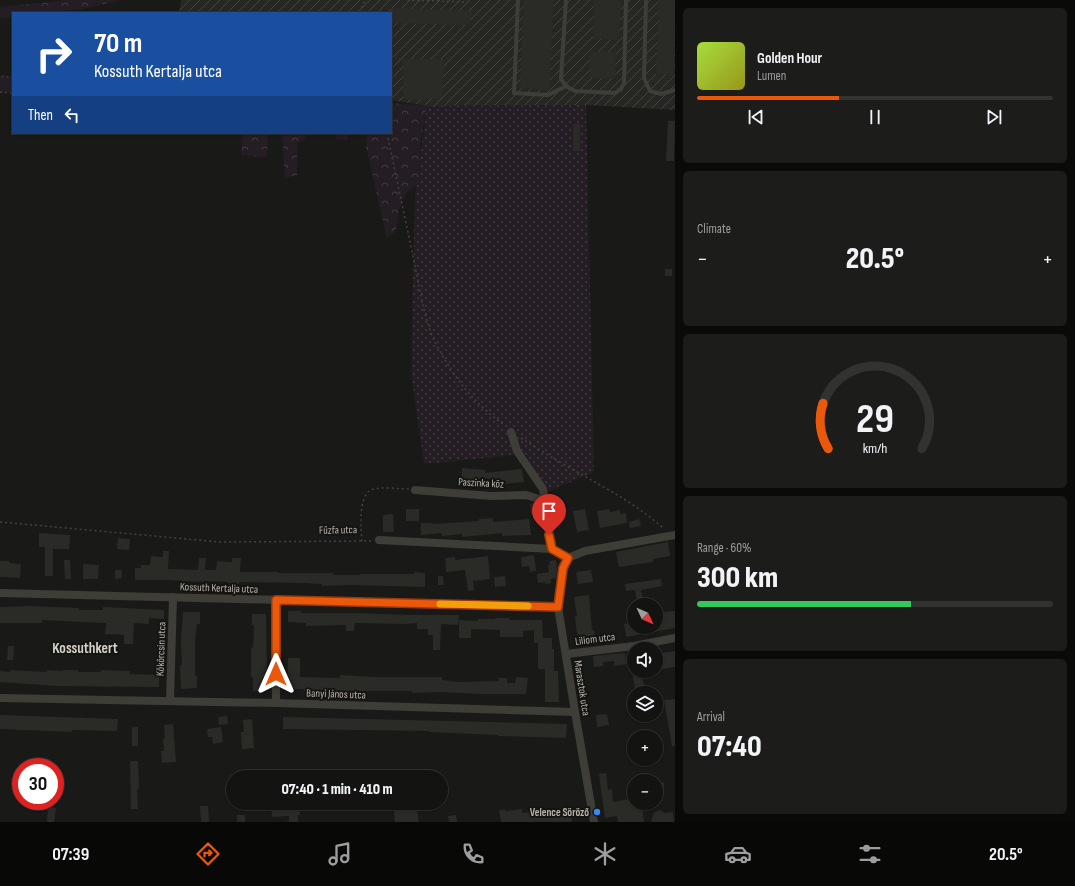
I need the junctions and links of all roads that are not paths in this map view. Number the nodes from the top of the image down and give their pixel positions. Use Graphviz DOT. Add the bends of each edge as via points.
graph roads {
  1 [pos="518,0"];
  2 [pos="566,0"];
  3 [pos="626,0"];
  4 [pos="646,0"];
  5 [pos="566,86"];
  6 [pos="675,90"];
  7 [pos="510,432"];
  8 [pos="416,490"];
  9 [pos="545,501"];
  10 [pos="674,537"];
  11 [pos="379,540"];
  12 [pos="552,549"];
  13 [pos="568,558"];
  14 [pos="0,593"];
  15 [pos="173,597"];
  16 [pos="276,600"];
  17 [pos="558,607"];
  18 [pos="675,638"];
  19 [pos="566,654"];
  20 [pos="0,698"];
  21 [pos="170,701"];
  22 [pos="276,703"];
  23 [pos="575,712"];
  24 [pos="594,822"];
  1 -- 5 [label="lane" via="514,93 548,95"];
  2 -- 5 [label="lane" via="561,79"];
  3 -- 5 [label="lane" via="624,83 621,89 615,93 575,90"];
  4 -- 6 [label="lane" via="644,78 650,91 661,94"];
  7 -- 9 [label="street" via="517,450 543,489"];
  8 -- 9 [label="street, Paszinka köz" via="491,496 526,495"];
  9 -- 12 [label="street"];
  10 -- 13 [label="street" via="585,551"];
  11 -- 12 [label="street"];
  12 -- 13 [label="street"];
  13 -- 17 [label="street, Marasztok utca" via="563,568"];
  14 -- 15 [label="street, Kossuth Kertalja utca"];
  15 -- 16 [label="street, Kossuth Kertalja utca"];
  15 -- 21 [label="street, Kökörcsin utca"];
  16 -- 17 [label="street, Kossuth Kertalja utca"];
  16 -- 22 [label="street"];
  17 -- 19 [label="street, Marasztok utca"];
  18 -- 19 [label="street, Liliom utca"];
  19 -- 23 [label="street, Marasztok utca"];
  20 -- 21 [label="street, Banyi János utca"];
  21 -- 22 [label="street, Banyi János utca"];
  22 -- 23 [label="street, Banyi János utca"];
  23 -- 24 [label="street, Marasztok utca"];
}
